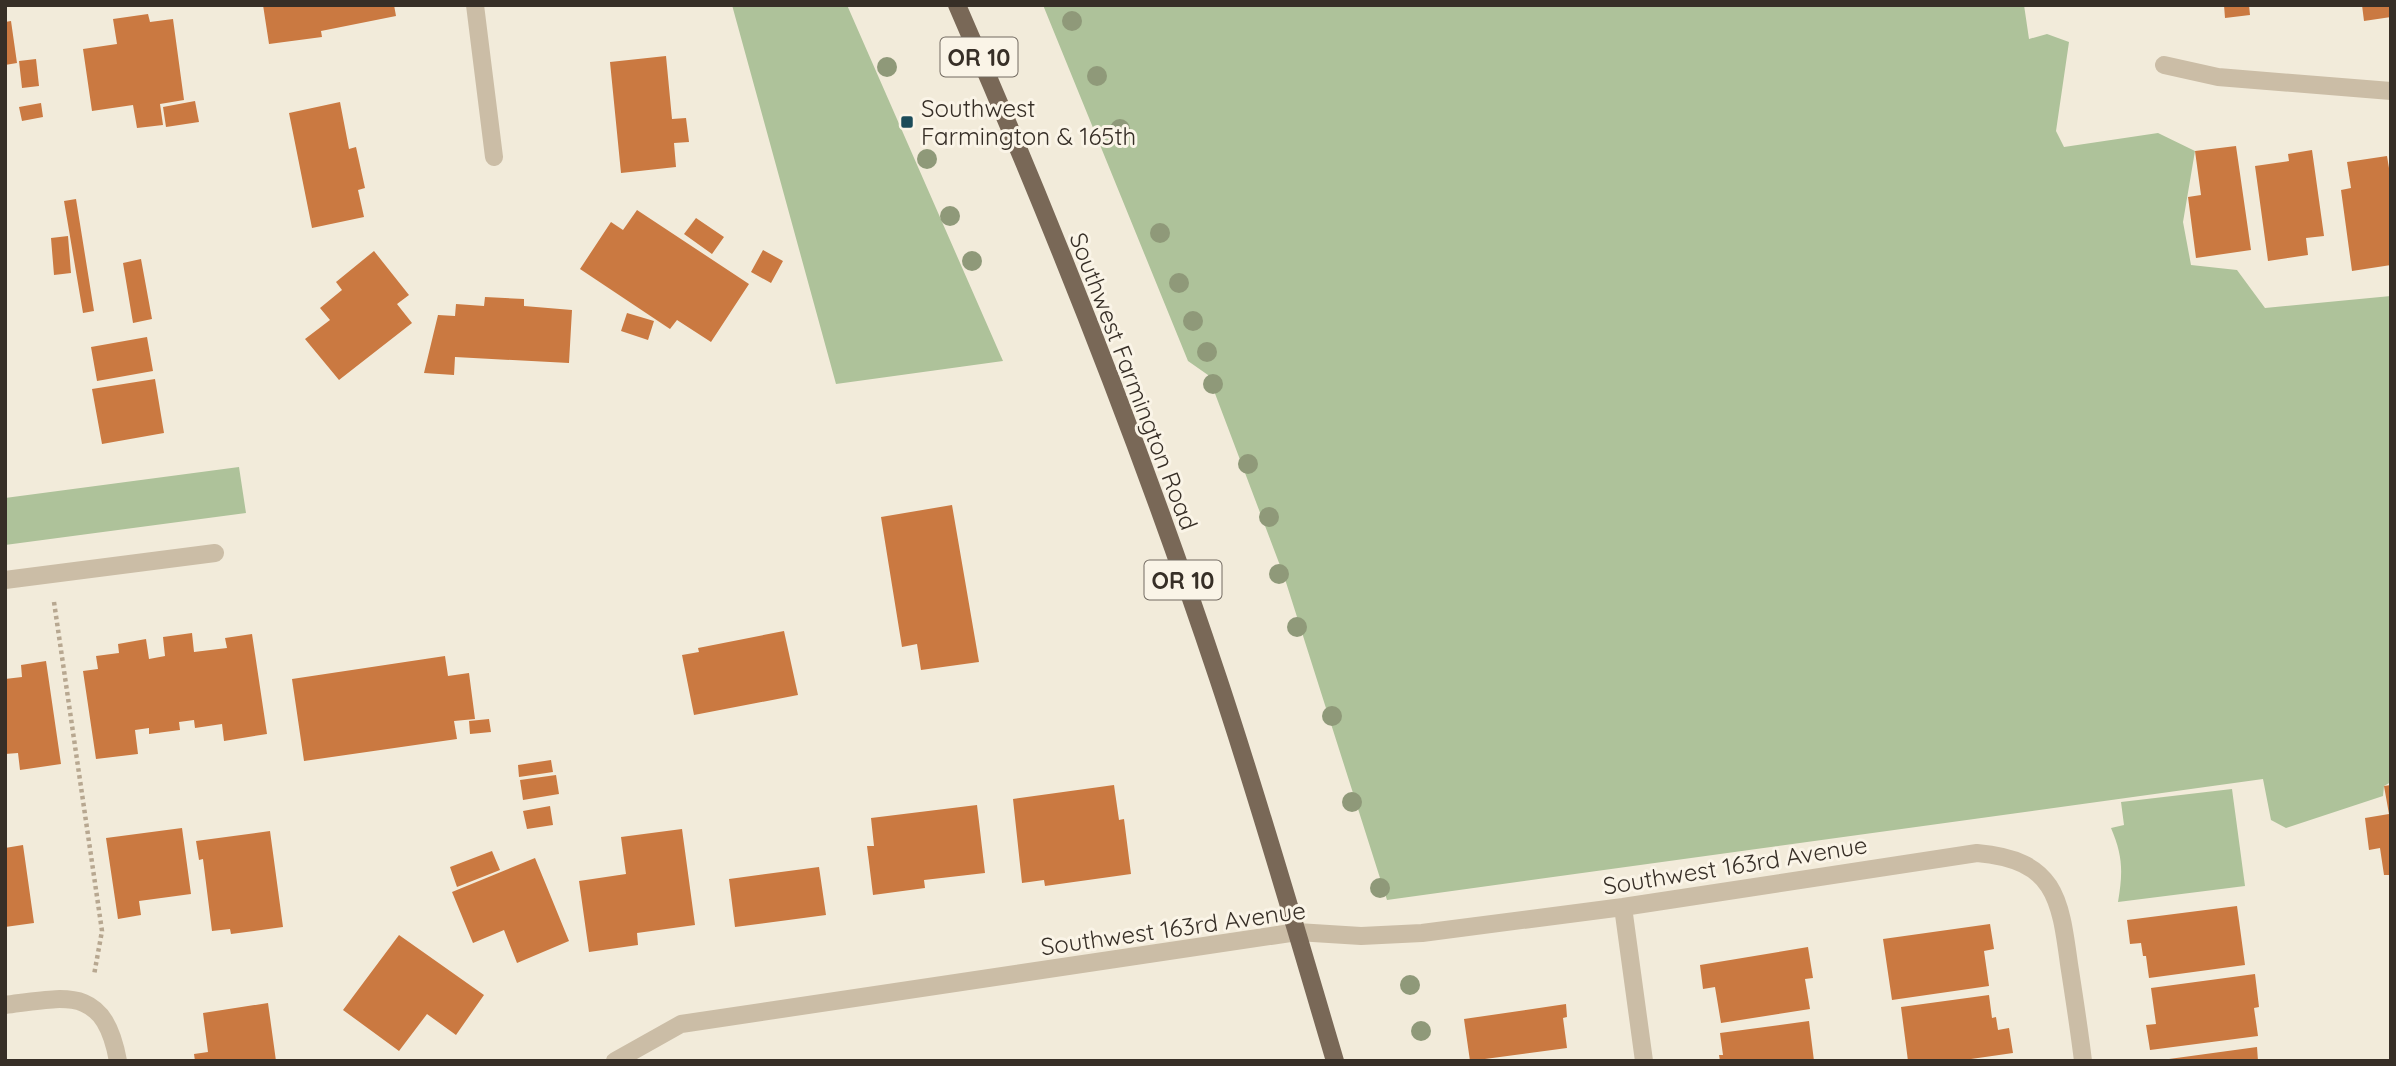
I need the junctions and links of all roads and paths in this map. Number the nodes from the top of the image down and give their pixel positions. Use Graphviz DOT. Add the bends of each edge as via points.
graph roads {
  1 [pos="475,5"];
  2 [pos="957,5"];
  3 [pos="2164,65"];
  4 [pos="2391,92"];
  5 [pos="494,157"];
  6 [pos="215,553"];
  7 [pos="50,574"];
  8 [pos="5,580"];
  9 [pos="1623,907"];
  10 [pos="1297,932"];
  11 [pos="5,1005"];
  12 [pos="88,1005"];
  13 [pos="118,1061"];
  14 [pos="615,1061"];
  15 [pos="1335,1061"];
  16 [pos="1644,1061"];
  17 [pos="2083,1061"];
  1 -- 5 [label="street"];
  2 -- 10 [label="main road, Southwest Farmington Road / OR 10" via="1017,143 1124,415 1218,678"];
  3 -- 4 [label="street" via="2218,77"];
  6 -- 7 [label="street"];
  7 -- 8 [label="street"];
  7 -- 12 [label="path" via="102,931"];
  9 -- 10 [label="street, Southwest 163rd Avenue" via="1422,933"];
  9 -- 16 [label="street"];
  9 -- 17 [label="street, Southwest 163rd Avenue" via="1977,853 2021,863 2056,895"];
  10 -- 14 [label="street, Southwest 163rd Avenue" via="681,1024"];
  10 -- 15 [label="main road, Southwest Farmington Road / OR 10"];
  11 -- 12 [label="street" via="69,998"];
  12 -- 13 [label="street" via="109,1029"];
}
